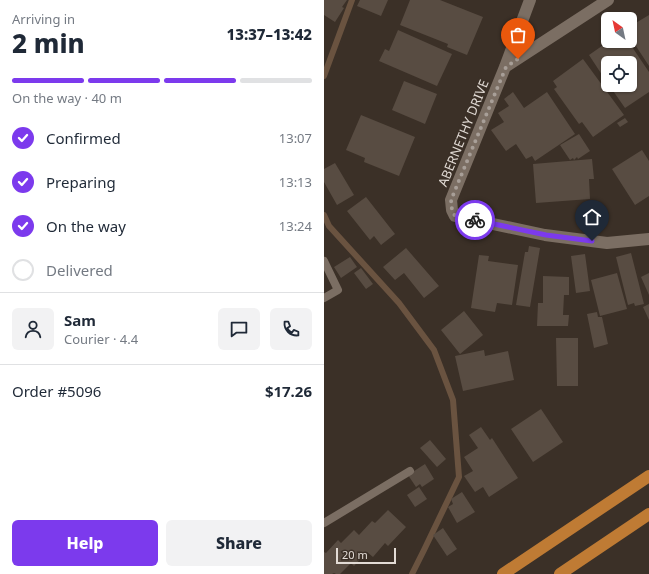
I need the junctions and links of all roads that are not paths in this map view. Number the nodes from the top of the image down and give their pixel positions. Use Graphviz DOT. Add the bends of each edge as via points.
graph roads {
  1 [pos="530,0"];
  2 [pos="608,0"];
  3 [pos="506,67"];
  4 [pos="649,239"];
  5 [pos="324,261"];
  6 [pos="324,298"];
  7 [pos="410,471"];
  8 [pos="649,476"];
  9 [pos="649,514"];
  10 [pos="324,524"];
  11 [pos="503,574"];
  12 [pos="560,574"];
  1 -- 3 [label="street, ABERNETHY DRIVE"];
  2 -- 3 [label="street"];
  3 -- 4 [label="street, ABERNETHY DRIVE" via="451,200 455,216 546,235 607,243"];
  5 -- 6 [label="lane" via="338,290"];
  7 -- 10 [label="lane"];
  8 -- 11 [label="highway"];
  9 -- 12 [label="highway"];
}
